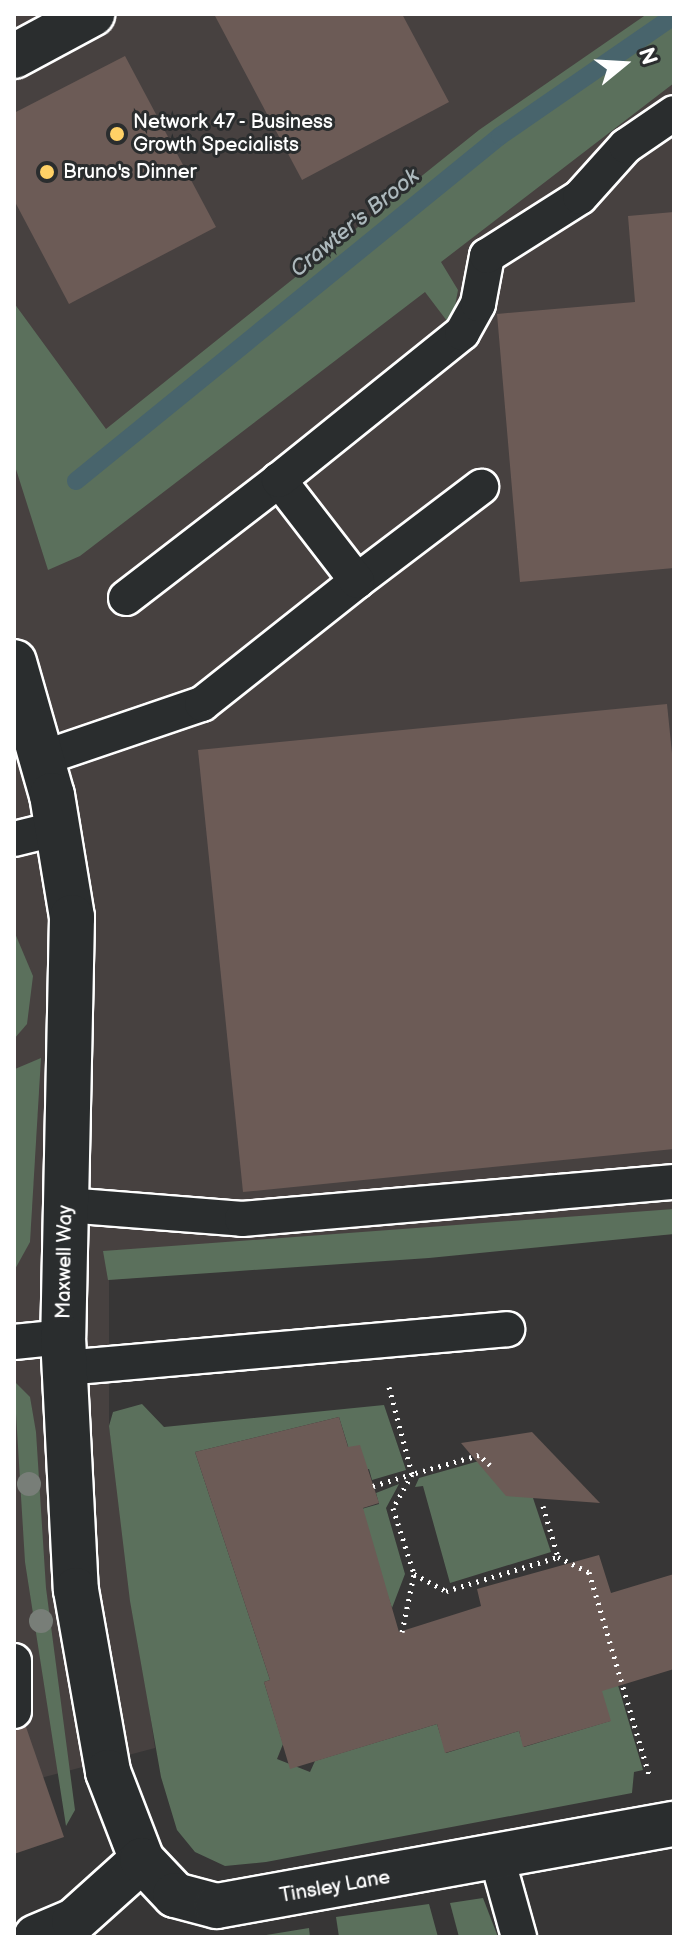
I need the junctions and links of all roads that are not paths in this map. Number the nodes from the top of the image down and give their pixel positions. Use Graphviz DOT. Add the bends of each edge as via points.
graph roads {
  1 [pos="92,14"];
  2 [pos="14,56"];
  3 [pos="674,113"];
  4 [pos="279,480"];
  5 [pos="481,487"];
  6 [pos="357,581"];
  7 [pos="126,598"];
  8 [pos="14,662"];
  9 [pos="43,758"];
  10 [pos="59,828"];
  11 [pos="14,839"];
  12 [pos="674,1182"];
  13 [pos="66,1205"];
  14 [pos="507,1329"];
  15 [pos="14,1342"];
  16 [pos="64,1353"];
  17 [pos="14,1661"];
  18 [pos="14,1711"];
  19 [pos="669,1825"];
  20 [pos="497,1858"];
  21 [pos="142,1860"];
  22 [pos="36,1937"];
  23 [pos="519,1937"];
  1 -- 2 [label="street"];
  3 -- 4 [label="lane" via="626,146 573,203 487,256 478,304 462,333"];
  4 -- 6 [label="lane"];
  4 -- 7 [label="lane"];
  5 -- 6 [label="lane"];
  6 -- 9 [label="lane" via="202,704"];
  8 -- 9 [label="street, Maxwell Way"];
  9 -- 10 [label="street, Maxwell Way"];
  10 -- 11 [label="lane"];
  10 -- 13 [label="street, Maxwell Way" via="74,949"];
  12 -- 13 [label="lane" via="242,1219"];
  13 -- 16 [label="street, Maxwell Way"];
  14 -- 16 [label="lane" via="386,1342"];
  15 -- 16 [label="lane"];
  16 -- 21 [label="street, Maxwell Way" via="79,1611 108,1772"];
  17 -- 18 [label="lane"];
  19 -- 20 [label="street, Tinsley Lane"];
  20 -- 21 [label="street, Tinsley Lane" via="205,1907 175,1895"];
  20 -- 23 [label="lane"];
  21 -- 22 [label="street" via="74,1921"];
}
